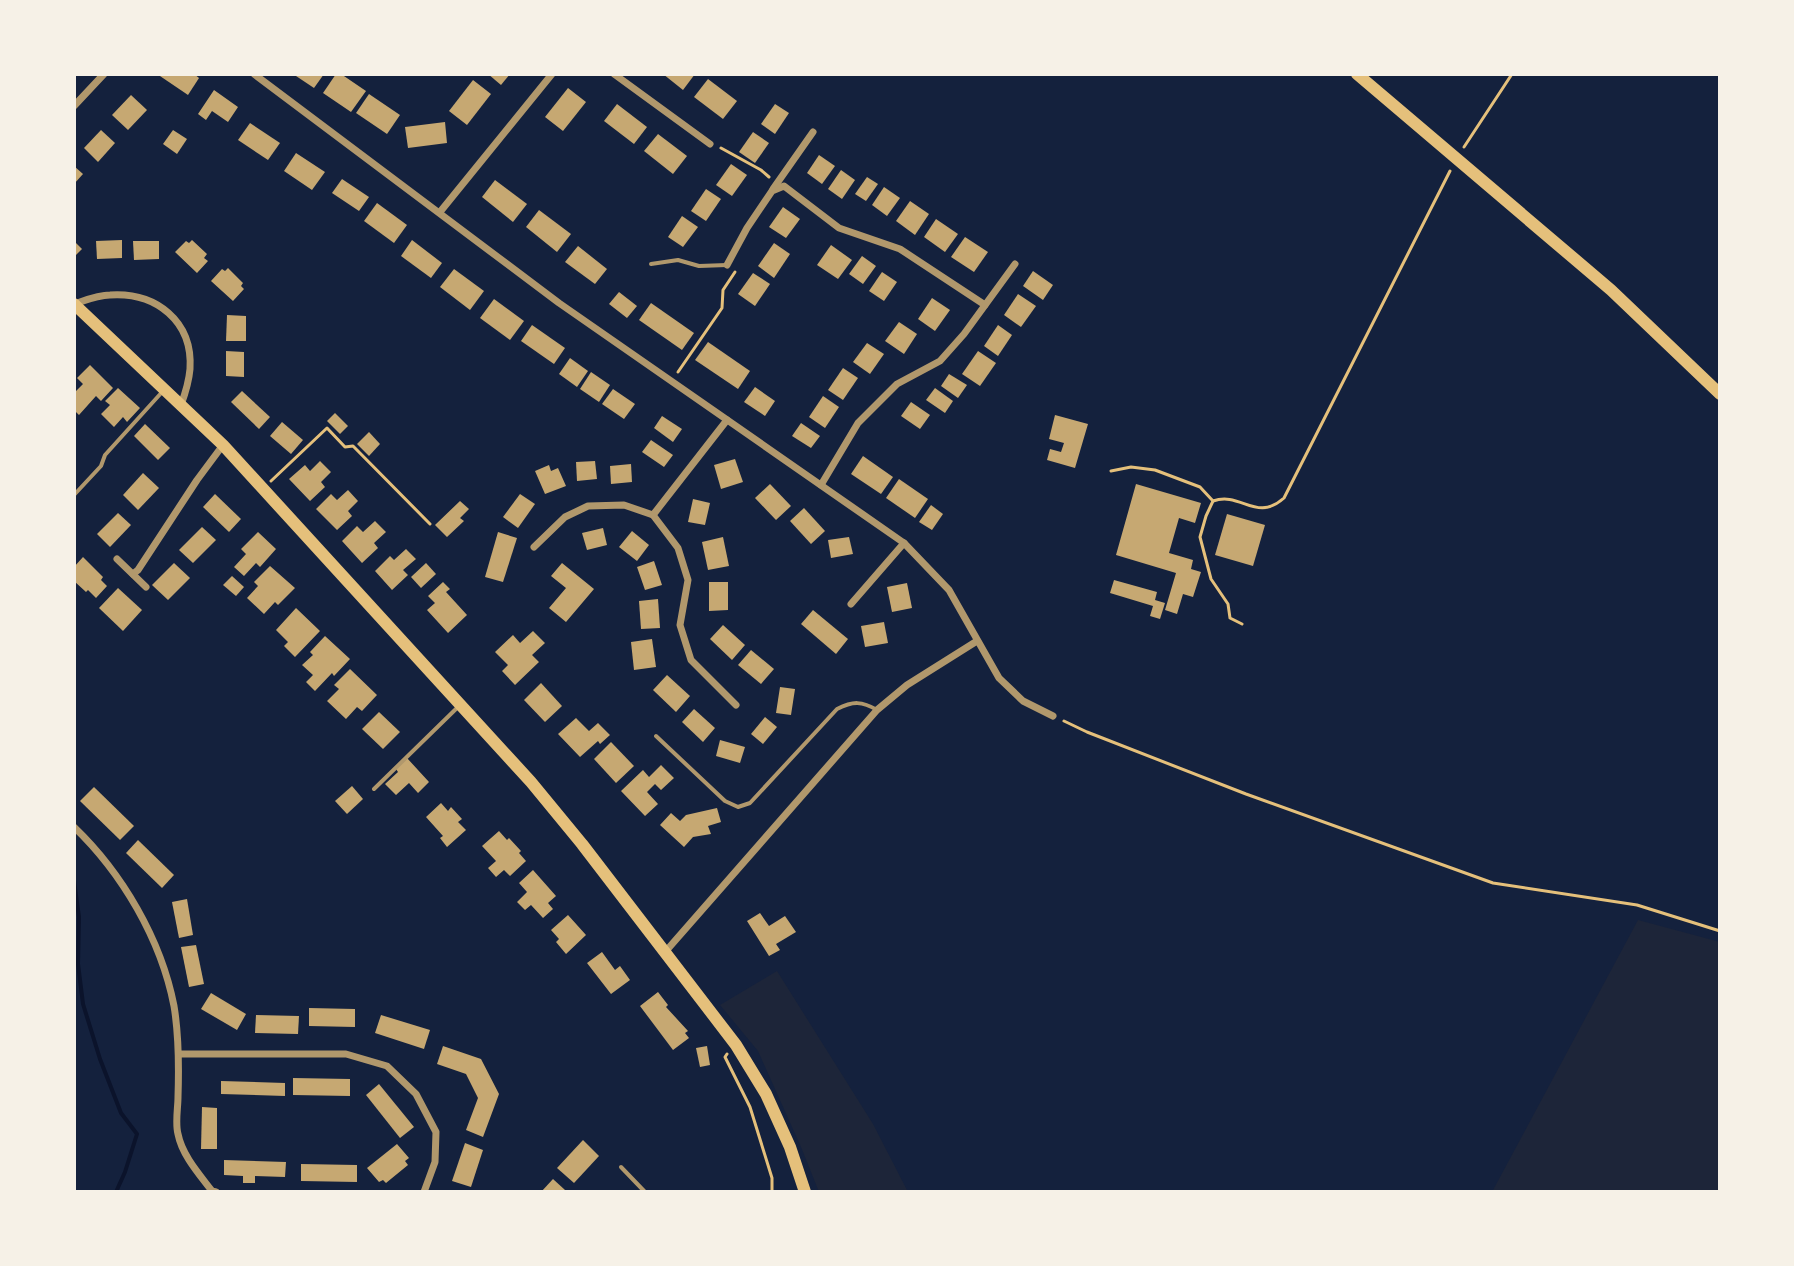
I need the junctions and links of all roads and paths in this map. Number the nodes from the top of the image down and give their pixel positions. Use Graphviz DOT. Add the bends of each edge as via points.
graph roads {
  1 [pos="104,74"];
  2 [pos="254,74"];
  3 [pos="552,74"];
  4 [pos="614,74"];
  5 [pos="1357,74"];
  6 [pos="1512,74"];
  7 [pos="74,106"];
  8 [pos="813,132"];
  9 [pos="710,144"];
  10 [pos="1456,158"];
  11 [pos="774,188"];
  12 [pos="440,212"];
  13 [pos="651,264"];
  14 [pos="1015,264"];
  15 [pos="727,265"];
  16 [pos="74,304"];
  17 [pos="985,305"];
  18 [pos="672,381"];
  19 [pos="164,389"];
  20 [pos="1720,394"];
  21 [pos="181,405"];
  22 [pos="727,420"];
  23 [pos="223,445"];
  24 [pos="1111,471"];
  25 [pos="821,485"];
  26 [pos="263,488"];
  27 [pos="74,495"];
  28 [pos="1213,501"];
  29 [pos="653,515"];
  30 [pos="430,524"];
  31 [pos="904,543"];
  32 [pos="534,547"];
  33 [pos="117,559"];
  34 [pos="133,574"];
  35 [pos="146,587"];
  36 [pos="851,604"];
  37 [pos="1242,624"];
  38 [pos="977,641"];
  39 [pos="460,704"];
  40 [pos="736,705"];
  41 [pos="877,710"];
  42 [pos="1053,716"];
  43 [pos="656,736"];
  44 [pos="374,789"];
  45 [pos="74,827"];
  46 [pos="1720,931"];
  47 [pos="666,951"];
  48 [pos="736,1045"];
  49 [pos="179,1054"];
  50 [pos="621,1167"];
  51 [pos="216,1192"];
  52 [pos="424,1192"];
  53 [pos="645,1192"];
  54 [pos="772,1192"];
  55 [pos="805,1192"];
  1 -- 7 [label="street"];
  2 -- 12 [label="street"];
  3 -- 12 [label="street"];
  4 -- 9 [label="street"];
  5 -- 10 [label="main road"];
  6 -- 10 [label="path"];
  8 -- 11 [label="street"];
  9 -- 11 [label="path" via="761,170"];
  10 -- 20 [label="main road" via="1611,290"];
  10 -- 28 [label="path" via="1284,498 1274,507 1260,509 1224,497"];
  11 -- 15 [label="street"];
  11 -- 17 [label="street" via="784,186 839,228 900,249"];
  12 -- 18 [label="street"];
  13 -- 15 [label="lane" via="678,260"];
  14 -- 17 [label="street"];
  15 -- 18 [label="path" via="736,271 723,290 722,308"];
  16 -- 19 [label="main road"];
  16 -- 21 [label="street" via="128,295 169,312 184,332 189,351"];
  17 -- 25 [label="street" via="940,361 897,384 858,423"];
  18 -- 22 [label="street"];
  19 -- 21 [label="main road"];
  19 -- 27 [label="lane"];
  21 -- 23 [label="main road"];
  22 -- 25 [label="street"];
  22 -- 29 [label="street"];
  23 -- 26 [label="main road"];
  23 -- 34 [label="street"];
  24 -- 28 [label="path" via="1155,470 1200,487"];
  25 -- 31 [label="street"];
  26 -- 30 [label="path" via="327,428 345,447 353,446"];
  26 -- 39 [label="main road"];
  28 -- 37 [label="path" via="1200,537 1211,579 1228,604 1230,618"];
  29 -- 32 [label="street" via="624,505 588,506 565,517"];
  29 -- 40 [label="street" via="678,548 688,580 680,625 691,660"];
  31 -- 36 [label="street"];
  31 -- 38 [label="street" via="949,590"];
  33 -- 34 [label="street"];
  34 -- 35 [label="street"];
  38 -- 41 [label="street"];
  38 -- 42 [label="street" via="999,678 1023,701"];
  39 -- 44 [label="lane"];
  39 -- 47 [label="main road" via="557,813"];
  41 -- 43 [label="lane" via="864,702 837,709 750,803 738,807"];
  41 -- 47 [label="street"];
  42 -- 46 [label="path" via="1246,794 1493,883 1637,905"];
  45 -- 49 [label="street" via="138,911 158,953 174,1005"];
  47 -- 48 [label="main road"];
  48 -- 54 [label="path" via="725,1057 750,1107"];
  48 -- 55 [label="main road" via="766,1094"];
  49 -- 51 [label="street" via="177,1133 192,1165"];
  49 -- 52 [label="street" via="346,1054 387,1066 416,1094 436,1132 435,1162"];
  50 -- 53 [label="lane"];
}
